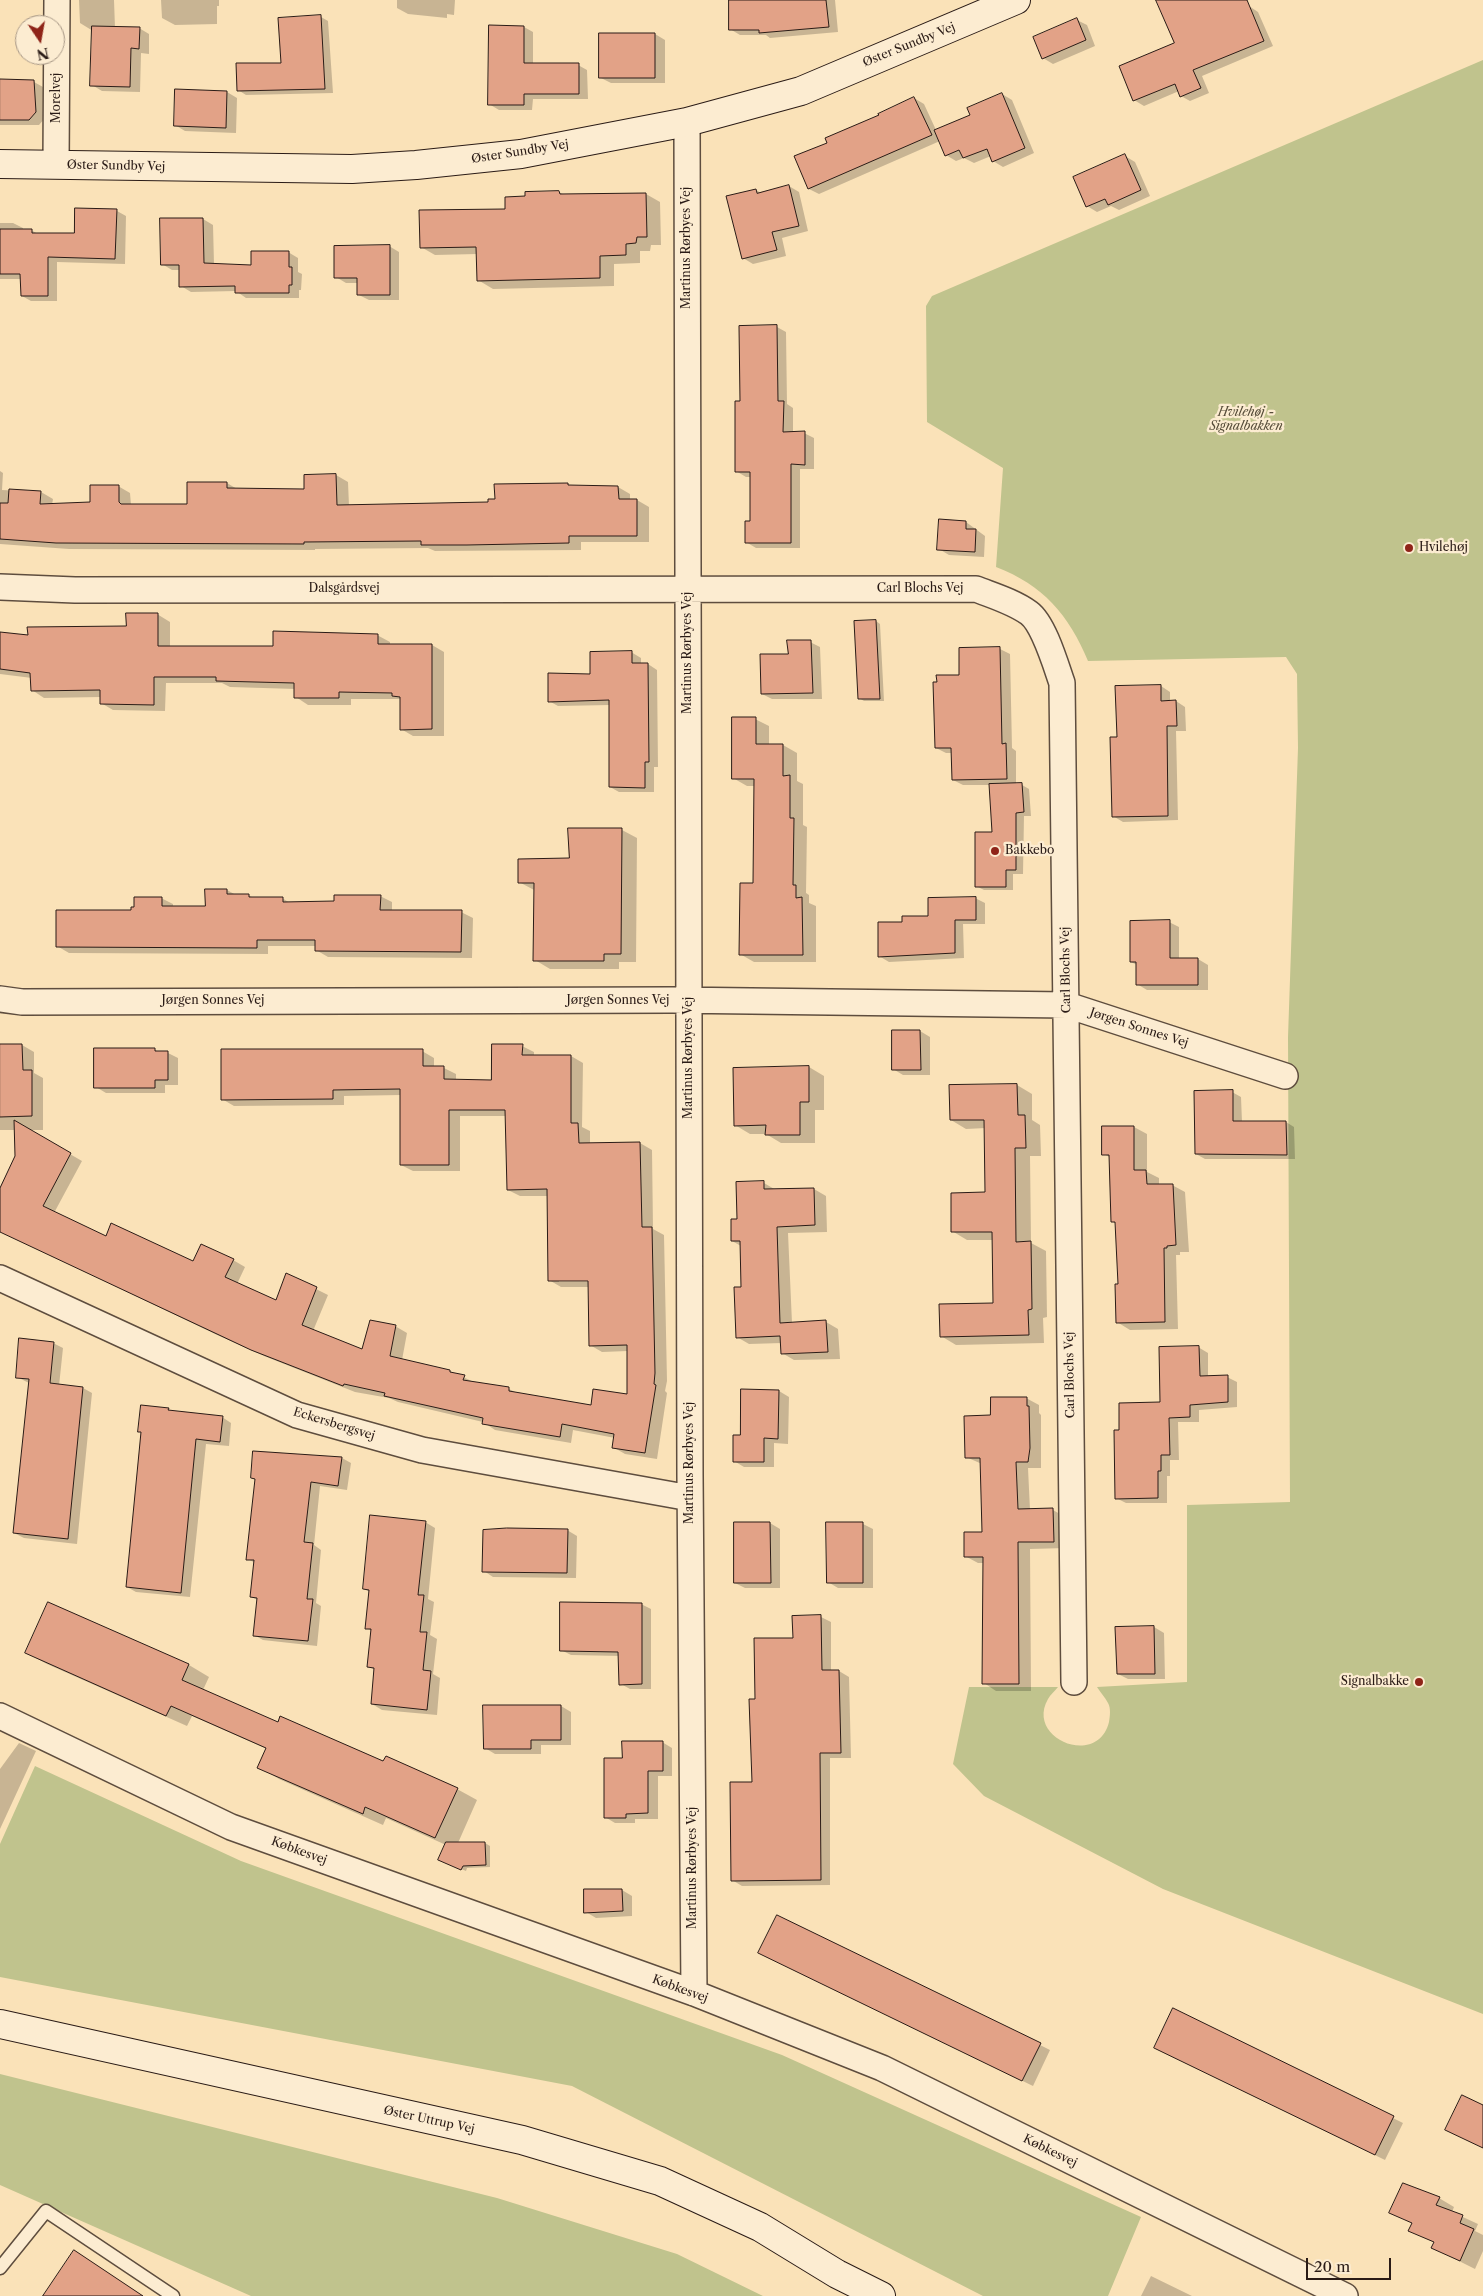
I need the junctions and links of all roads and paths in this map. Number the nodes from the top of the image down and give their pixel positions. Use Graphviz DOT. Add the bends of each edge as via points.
graph roads {
  1 [pos="57,0"];
  2 [pos="1016,0"];
  3 [pos="687,122"];
  4 [pos="0,164"];
  5 [pos="56,165"];
  6 [pos="0,587"];
  7 [pos="688,588"];
  8 [pos="0,999"];
  9 [pos="689,1001"];
  10 [pos="1067,1004"];
  11 [pos="1284,1076"];
  12 [pos="0,1278"];
  13 [pos="690,1498"];
  14 [pos="1074,1682"];
  15 [pos="0,1716"];
  16 [pos="694,1993"];
  17 [pos="0,2024"];
  18 [pos="0,2268"];
  19 [pos="837,2274"];
  20 [pos="173,2296"];
  21 [pos="863,2296"];
  22 [pos="881,2296"];
  23 [pos="1345,2296"];
  1 -- 5 [label="street, Morelvej"];
  2 -- 3 [label="street, Øster Sundby Vej" via="801,90"];
  3 -- 5 [label="street, Øster Sundby Vej" via="521,154 407,166 352,169"];
  3 -- 7 [label="street, Martinus Rørbyes Vej"];
  4 -- 5 [label="street, Øster Sundby Vej"];
  6 -- 7 [label="street, Dalsgårdsvej" via="75,590"];
  7 -- 9 [label="street, Martinus Rørbyes Vej"];
  7 -- 10 [label="street, Carl Blochs Vej" via="976,589 1031,614 1046,639 1062,683"];
  8 -- 9 [label="street, Jørgen Sonnes Vej" via="22,1002"];
  9 -- 10 [label="street, Jørgen Sonnes Vej"];
  9 -- 13 [label="street, Martinus Rørbyes Vej"];
  10 -- 11 [label="street, Jørgen Sonnes Vej"];
  10 -- 14 [label="street, Carl Blochs Vej"];
  12 -- 13 [label="street, Eckersbergsvej" via="297,1415 422,1450"];
  13 -- 16 [label="street, Martinus Rørbyes Vej"];
  15 -- 16 [label="street, Købkesvej" via="231,1827"];
  16 -- 23 [label="street, Købkesvej" via="882,2068"];
  17 -- 19 [label="street, Øster Uttrup Vej" via="522,2140 660,2181 760,2227"];
  18 -- 20 [label="lane" via="46,2211"];
  19 -- 21 [label="street, Øster Uttrup Vej"];
  19 -- 22 [label="street, Øster Uttrup Vej"];
}
